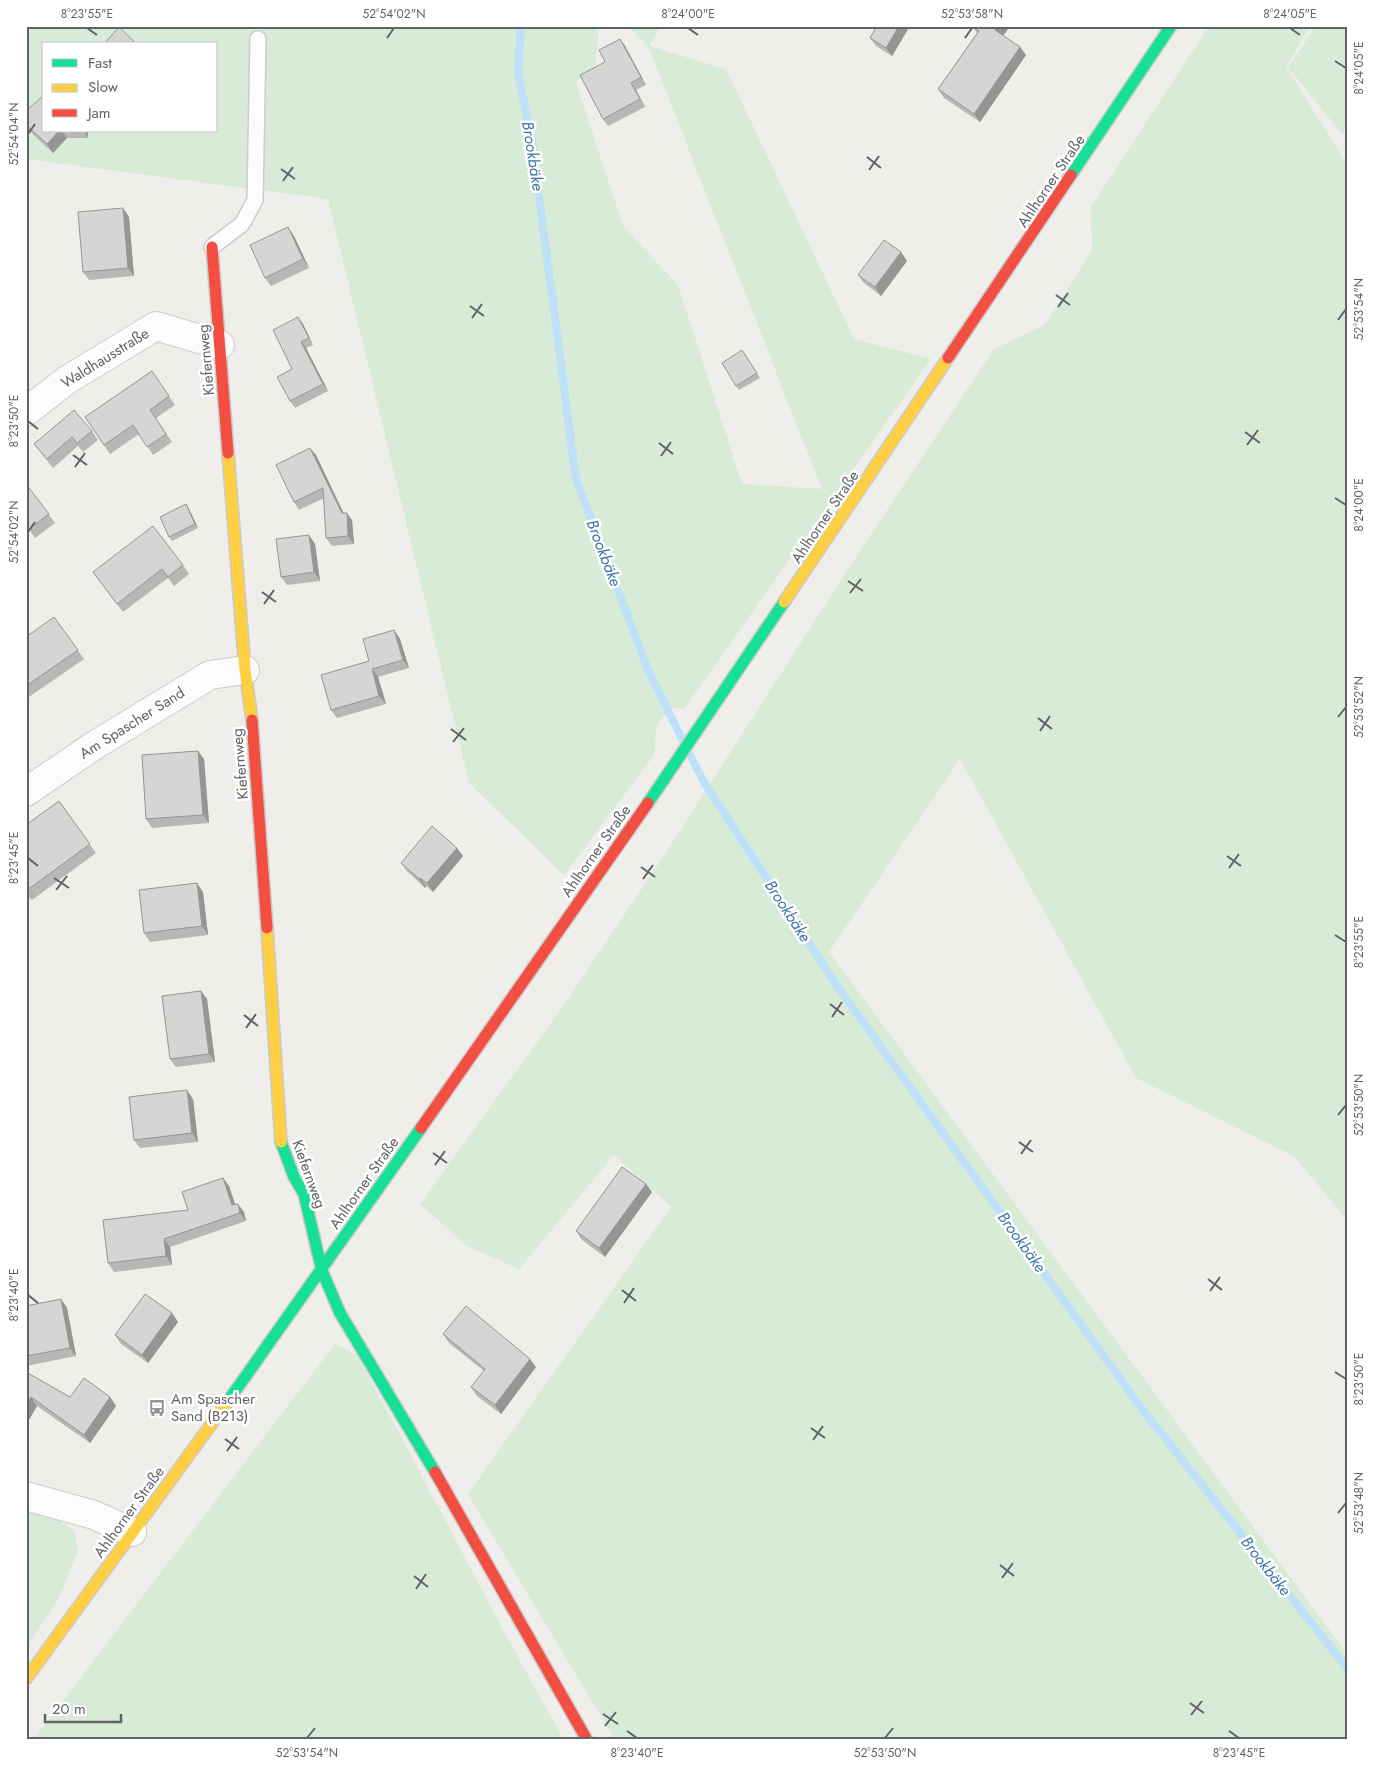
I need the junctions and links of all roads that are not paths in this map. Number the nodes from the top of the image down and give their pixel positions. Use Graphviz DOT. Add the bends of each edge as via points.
graph roads {
  1 [pos="1171,26"];
  2 [pos="258,39"];
  3 [pos="212,247"];
  4 [pos="220,345"];
  5 [pos="26,412"];
  6 [pos="245,670"];
  7 [pos="26,792"];
  8 [pos="322,1271"];
  9 [pos="26,1496"];
  10 [pos="132,1532"];
  11 [pos="26,1679"];
  12 [pos="587,1740"];
  1 -- 8 [label="street, Ahlhorner Straße" via="700,729"];
  2 -- 3 [label="lane" via="255,200 242,224"];
  3 -- 4 [label="street, Kiefernweg"];
  4 -- 5 [label="street, Waldhausstraße" via="156,326 67,380"];
  4 -- 6 [label="street, Kiefernweg"];
  6 -- 7 [label="street, Am Spascher Sand" via="210,675 95,745"];
  6 -- 8 [label="street, Kiefernweg" via="255,743 281,1145 304,1194"];
  8 -- 10 [label="street, Ahlhorner Straße"];
  8 -- 12 [label="street, Kiefernweg" via="340,1313 447,1492"];
  9 -- 10 [label="street" via="94,1515"];
  10 -- 11 [label="street, Ahlhorner Straße"];
}
